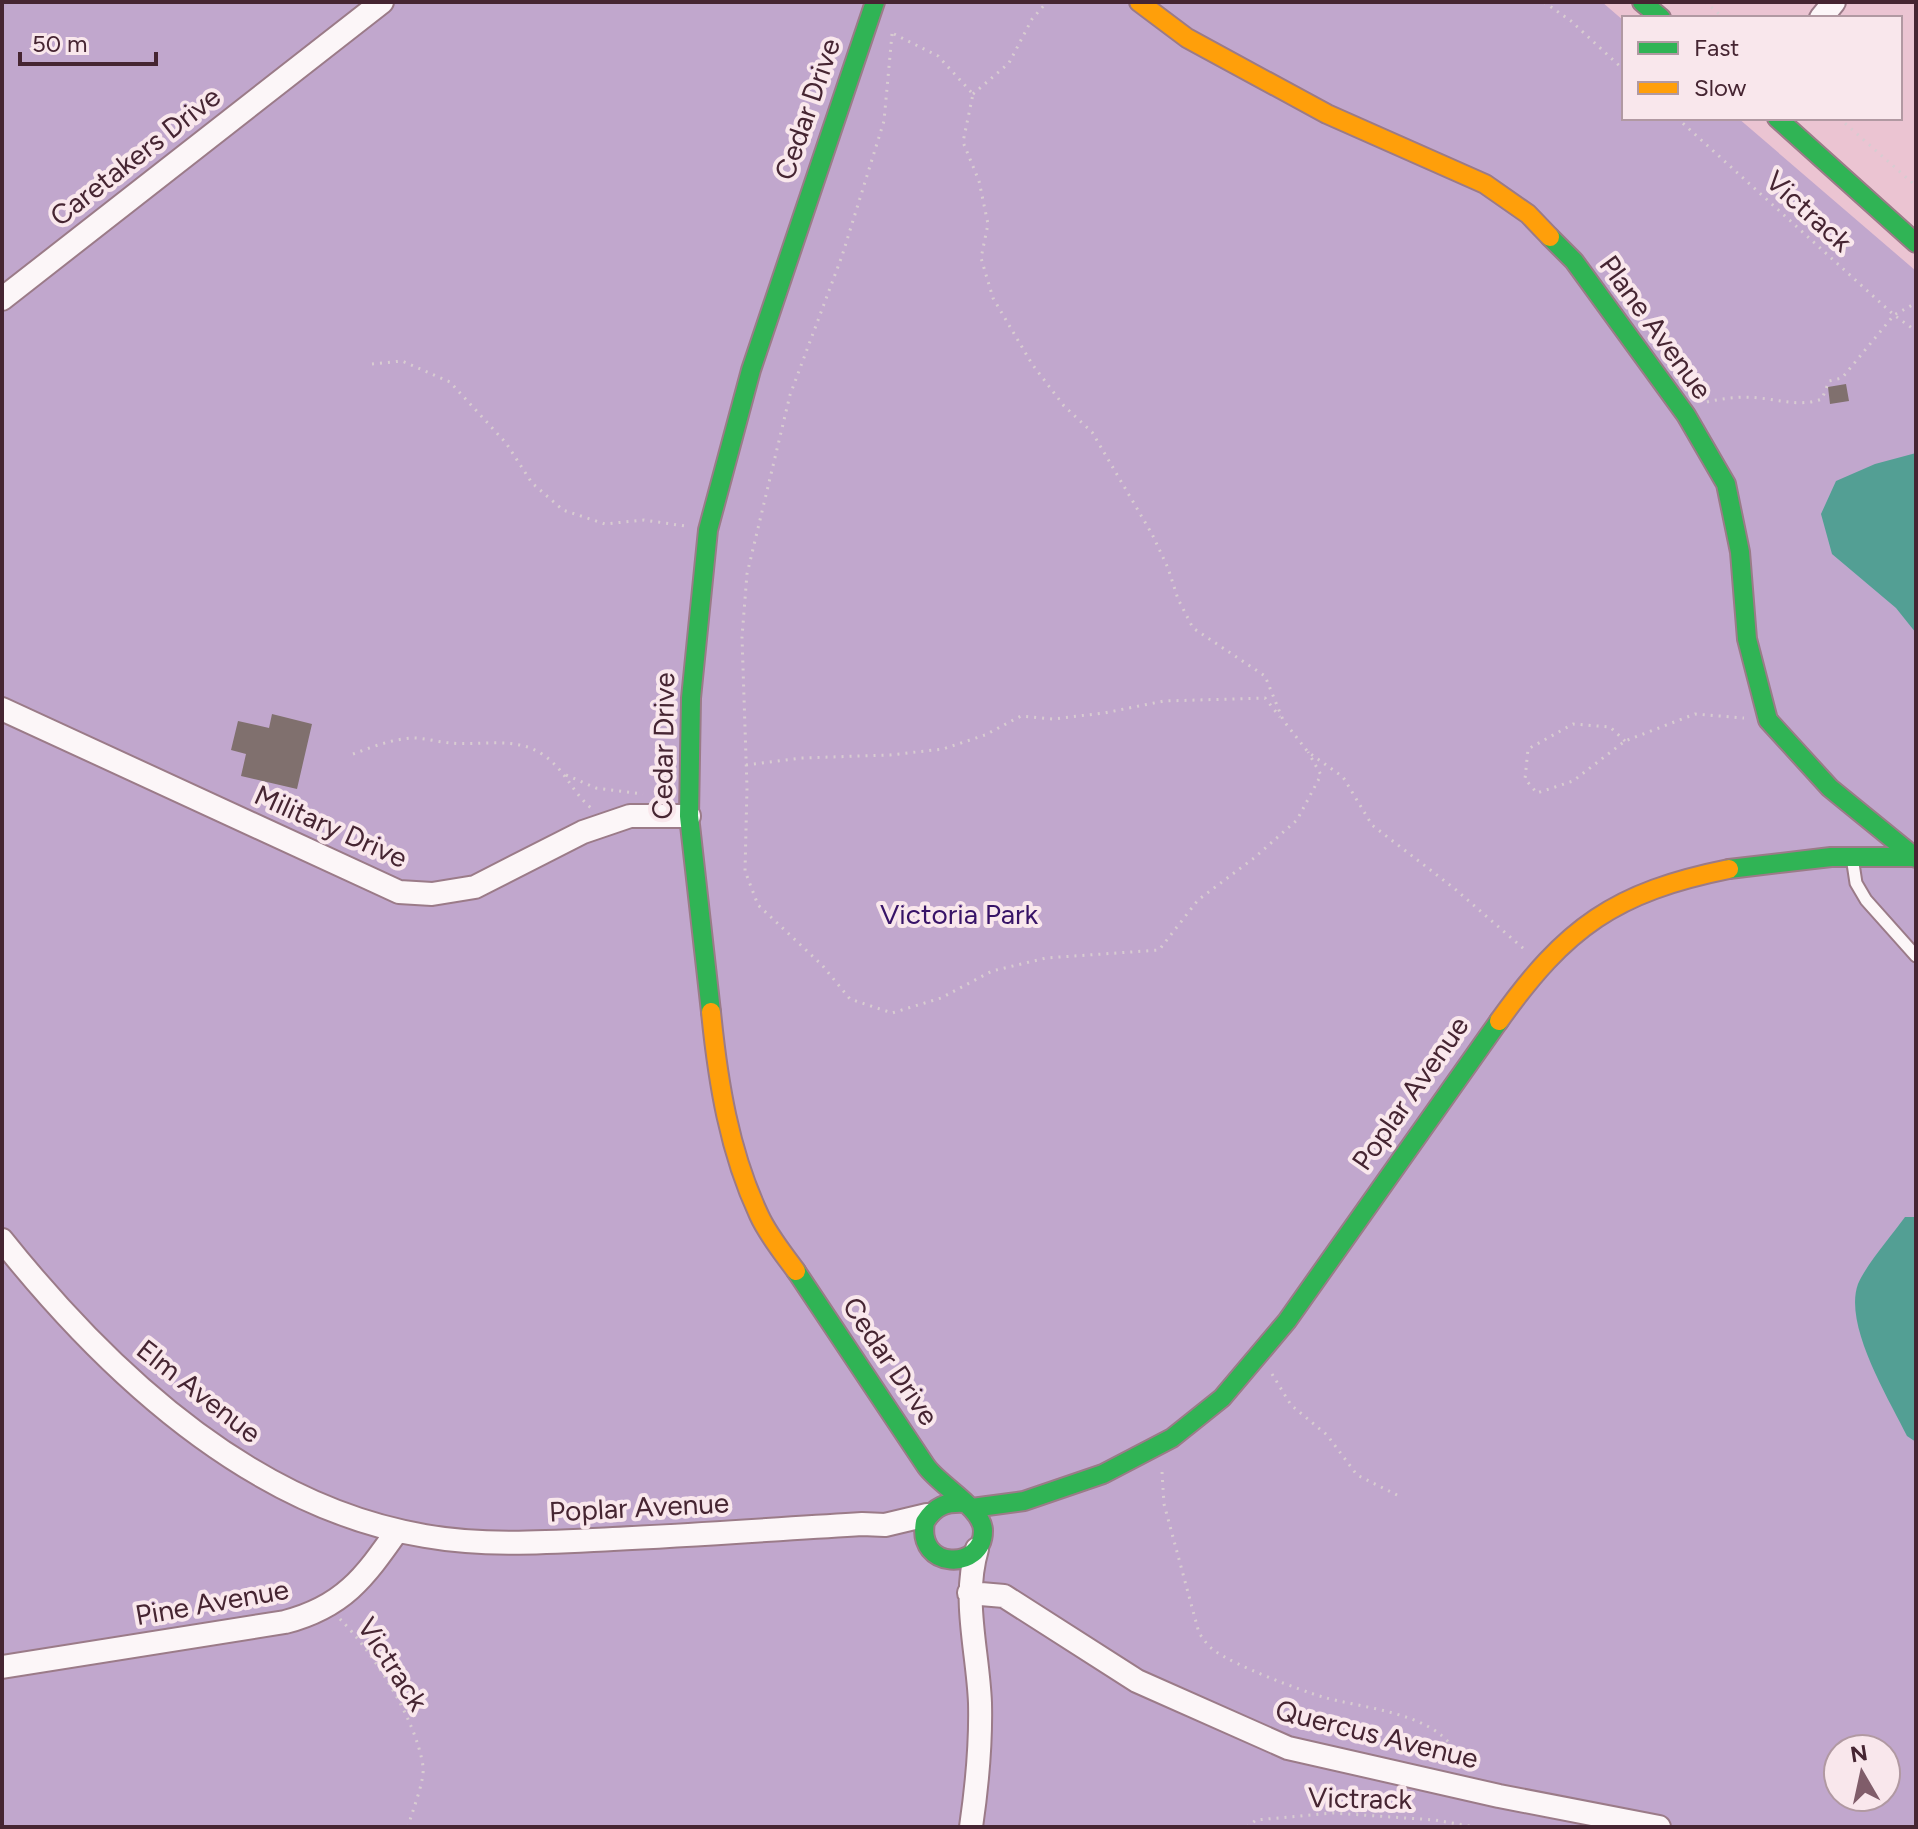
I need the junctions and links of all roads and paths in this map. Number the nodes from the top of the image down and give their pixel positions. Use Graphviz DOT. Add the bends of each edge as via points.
graph roads {
  1 [pos="382,2"];
  2 [pos="875,2"];
  3 [pos="1047,2"];
  4 [pos="1139,2"];
  5 [pos="1544,2"];
  6 [pos="1642,2"];
  7 [pos="1705,2"];
  8 [pos="1659,16"];
  9 [pos="1722,16"];
  10 [pos="1622,68"];
  11 [pos="973,94"];
  12 [pos="1679,120"];
  13 [pos="1779,120"];
  14 [pos="1841,120"];
  15 [pos="1916,186"];
  16 [pos="1916,243"];
  17 [pos="2,299"];
  18 [pos="1916,303"];
  19 [pos="1894,315"];
  20 [pos="1916,331"];
  21 [pos="372,364"];
  22 [pos="1686,415"];
  23 [pos="708,530"];
  24 [pos="2,709"];
  25 [pos="1283,720"];
  26 [pos="1768,720"];
  27 [pos="1625,741"];
  28 [pos="1308,752"];
  29 [pos="353,754"];
  30 [pos="746,765"];
  31 [pos="566,775"];
  32 [pos="644,794"];
  33 [pos="689,816"];
  34 [pos="607,823"];
  35 [pos="1852,856"];
  36 [pos="1916,857"];
  37 [pos="1916,956"];
  38 [pos="1541,965"];
  39 [pos="2,1240"];
  40 [pos="1260,1355"];
  41 [pos="921,1460"];
  42 [pos="1162,1470"];
  43 [pos="1399,1496"];
  44 [pos="1024,1501"];
  45 [pos="968,1505"];
  46 [pos="929,1514"];
  47 [pos="885,1525"];
  48 [pos="397,1531"];
  49 [pos="926,1543"];
  50 [pos="979,1546"];
  51 [pos="950,1560"];
  52 [pos="969,1593"];
  53 [pos="337,1617"];
  54 [pos="2,1667"];
  55 [pos="1464,1788"];
  56 [pos="408,1827"];
  57 [pos="971,1827"];
  58 [pos="1247,1827"];
  59 [pos="1475,1827"];
  60 [pos="1659,1827"];
  1 -- 17 [label="street, Caretakers Drive"];
  2 -- 23 [label="street, Cedar Drive" via="756,355"];
  3 -- 11 [label="path" via="1009,63"];
  4 -- 22 [label="street, Plane Avenue" via="1199,45 1327,114 1485,184 1528,214 1574,261"];
  5 -- 10 [label="path"];
  6 -- 8 [label="street"];
  7 -- 9 [label="path"];
  11 -- 25 [label="path" via="963,142 988,224 981,258 993,298 1032,364 1092,432 1152,534 1193,628 1265,676"];
  11 -- 30 [label="path" via="938,56 892,34 884,121 842,256 790,395 747,574 742,637"];
  12 -- 19 [label="path, Victrack"];
  13 -- 16 [label="street"];
  14 -- 15 [label="path"];
  18 -- 19 [label="path"];
  19 -- 20 [label="path, Victrack"];
  19 -- 22 [label="path" via="1842,378 1829,381 1822,399 1789,403 1730,397 1701,404"];
  21 -- 23 [label="path" via="402,361 450,382 506,443 532,483 563,510 605,524 644,520"];
  22 -- 26 [label="street, Plane Avenue" via="1726,484 1740,552 1747,639"];
  23 -- 33 [label="street, Cedar Drive" via="691,698"];
  24 -- 34 [label="street, Military Drive" via="399,892 432,894 475,887"];
  25 -- 28 [label="path"];
  25 -- 30 [label="path" via="1265,698 1164,701 1053,719 1021,716 943,749"];
  26 -- 27 [label="path" via="1695,714"];
  26 -- 36 [label="street, Plane Avenue" via="1830,788"];
  27 -- 27 [label="path" via="1573,781 1537,793 1525,779 1528,749 1573,724 1610,727"];
  28 -- 30 [label="path" via="1321,775 1297,820 1198,900 1159,950 1046,958 992,971 941,998 892,1013 850,999 758,905 745,871"];
  28 -- 38 [label="path" via="1343,777 1372,825"];
  29 -- 31 [label="path" via="414,738 515,744 539,752"];
  31 -- 32 [label="path" via="596,788"];
  31 -- 34 [label="path" via="581,799"];
  33 -- 34 [label="street, Military Drive" via="630,816"];
  33 -- 41 [label="street, Cedar Drive" via="712,1026 727,1127 741,1172 760,1218"];
  35 -- 36 [label="street, Poplar Avenue"];
  35 -- 37 [label="lane" via="1856,883 1866,900"];
  35 -- 38 [label="street, Poplar Avenue" via="1736,867 1662,887 1586,923"];
  38 -- 40 [label="street, Poplar Avenue"];
  39 -- 48 [label="street, Elm Avenue" via="94,1344 207,1440 297,1495"];
  40 -- 43 [label="path" via="1291,1405 1327,1435 1357,1475"];
  40 -- 44 [label="street, Poplar Avenue" via="1222,1398 1172,1438 1103,1474"];
  41 -- 45 [label="street, Cedar Drive" via="937,1481"];
  41 -- 46 [label="street, Cedar Drive"];
  42 -- 55 [label="path" via="1164,1504 1206,1643 1232,1661 1322,1697 1372,1707 1437,1733 1454,1749"];
  44 -- 45 [label="street, Poplar Avenue"];
  44 -- 50 [label="street, Poplar Avenue" via="1001,1517"];
  45 -- 46 [label="street" via="946,1502"];
  45 -- 50 [label="street" via="981,1520"];
  46 -- 47 [label="street, Poplar Avenue"];
  46 -- 49 [label="street"];
  47 -- 48 [label="street, Poplar Avenue" via="548,1542 462,1541"];
  47 -- 49 [label="street, Poplar Avenue"];
  48 -- 54 [label="street, Pine Avenue" via="353,1589 307,1616"];
  49 -- 51 [label="street" via="940,1558"];
  50 -- 51 [label="street" via="960,1560"];
  50 -- 52 [label="street"];
  51 -- 52 [label="street"];
  52 -- 55 [label="street, Quercus Avenue" via="1004,1596 1137,1681 1288,1748"];
  52 -- 57 [label="street" via="980,1703"];
  53 -- 56 [label="path, Victrack" via="376,1665 411,1723 423,1769"];
  55 -- 60 [label="street, Quercus Avenue"];
  58 -- 59 [label="path, Victrack" via="1256,1820 1333,1813"];
}
